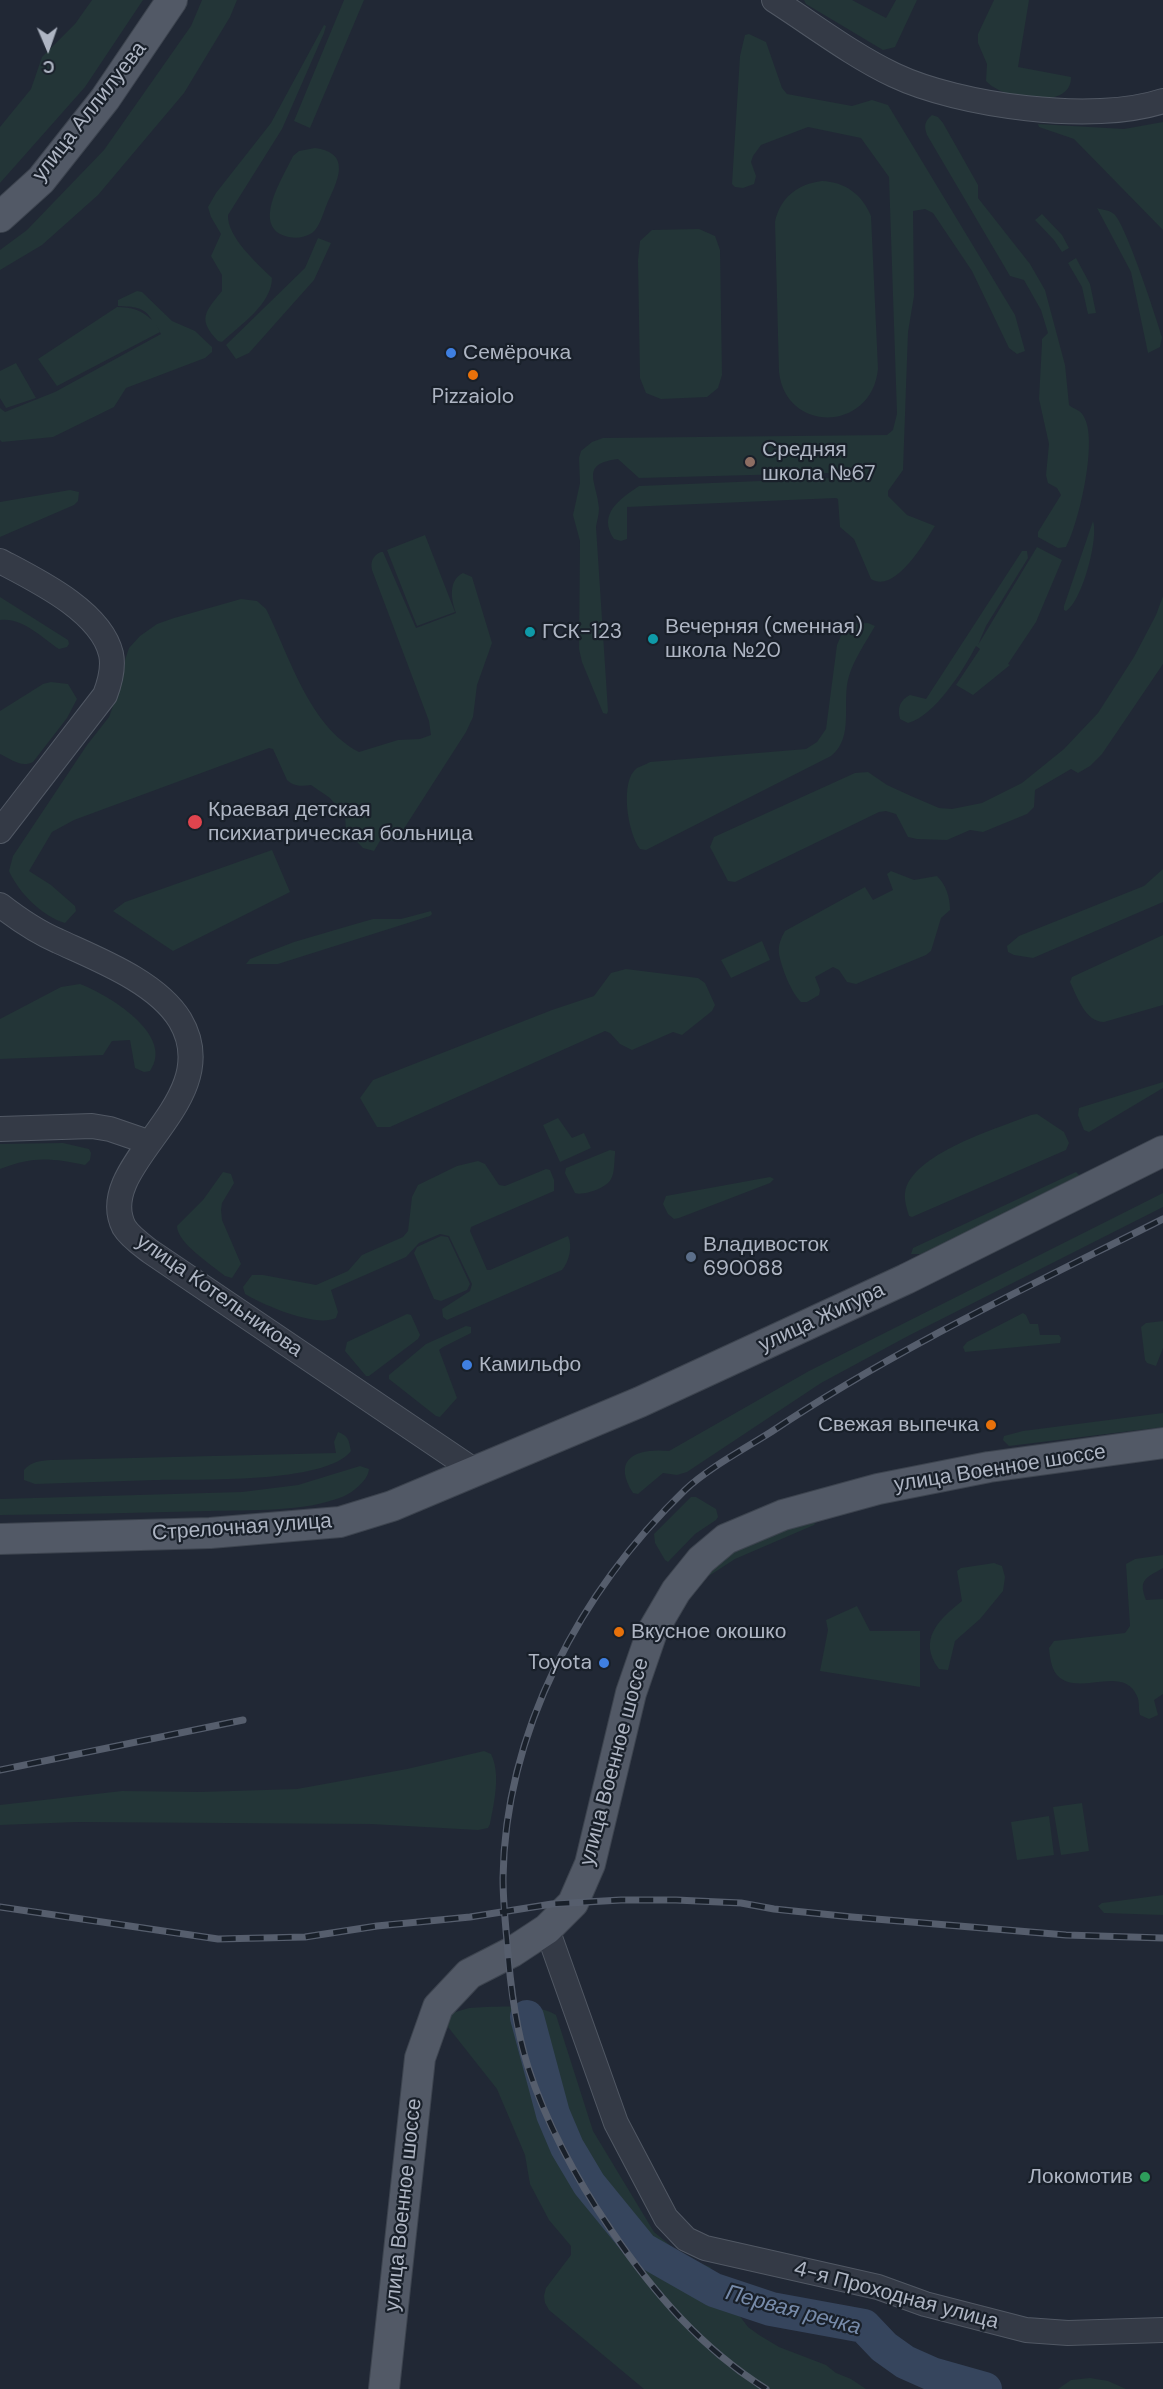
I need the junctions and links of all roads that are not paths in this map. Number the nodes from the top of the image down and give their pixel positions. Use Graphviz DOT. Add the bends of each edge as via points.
graph roads {
  1 [pos="172,0"];
  2 [pos="774,0"];
  3 [pos="1163,101"];
  4 [pos="0,217"];
  5 [pos="0,561"];
  6 [pos="0,831"];
  7 [pos="0,905"];
  8 [pos="0,1130"];
  9 [pos="148,1142"];
  10 [pos="1163,1151"];
  11 [pos="1163,1443"];
  12 [pos="475,1471"];
  13 [pos="0,1539"];
  14 [pos="547,1929"];
  15 [pos="1163,2330"];
  16 [pos="384,2388"];
  1 -- 4 [label="main road, улица Аллилуева" via="105,99 41,180"];
  2 -- 3 [label="street" via="885,70 938,91 1079,112"];
  5 -- 6 [label="street" via="64,599 99,629 111,655 111,677 105,695"];
  7 -- 9 [label="street, улица Котельникова" via="47,936 151,989 180,1020 188,1037 189,1071 173,1112"];
  8 -- 9 [label="street" via="92,1126"];
  9 -- 12 [label="street, улица Котельникова" via="123,1186 120,1210 125,1228 138,1243"];
  10 -- 12 [label="main road, улица Жигура" via="895,1284 640,1402"];
  11 -- 14 [label="main road, улица Военное шоссе" via="989,1467 878,1489 783,1515 726,1539 701,1560 676,1590 652,1632 631,1693 590,1864 573,1904"];
  12 -- 13 [label="main road, Стрелочная улица" via="392,1506 340,1522 210,1533"];
  14 -- 15 [label="street, 4-я Проходная улица" via="616,2123 666,2218 686,2239 705,2248 878,2287 925,2304 1026,2330"];
  14 -- 16 [label="main road, улица Военное шоссе" via="470,1974 438,2007 433,2018 420,2058"];
}
